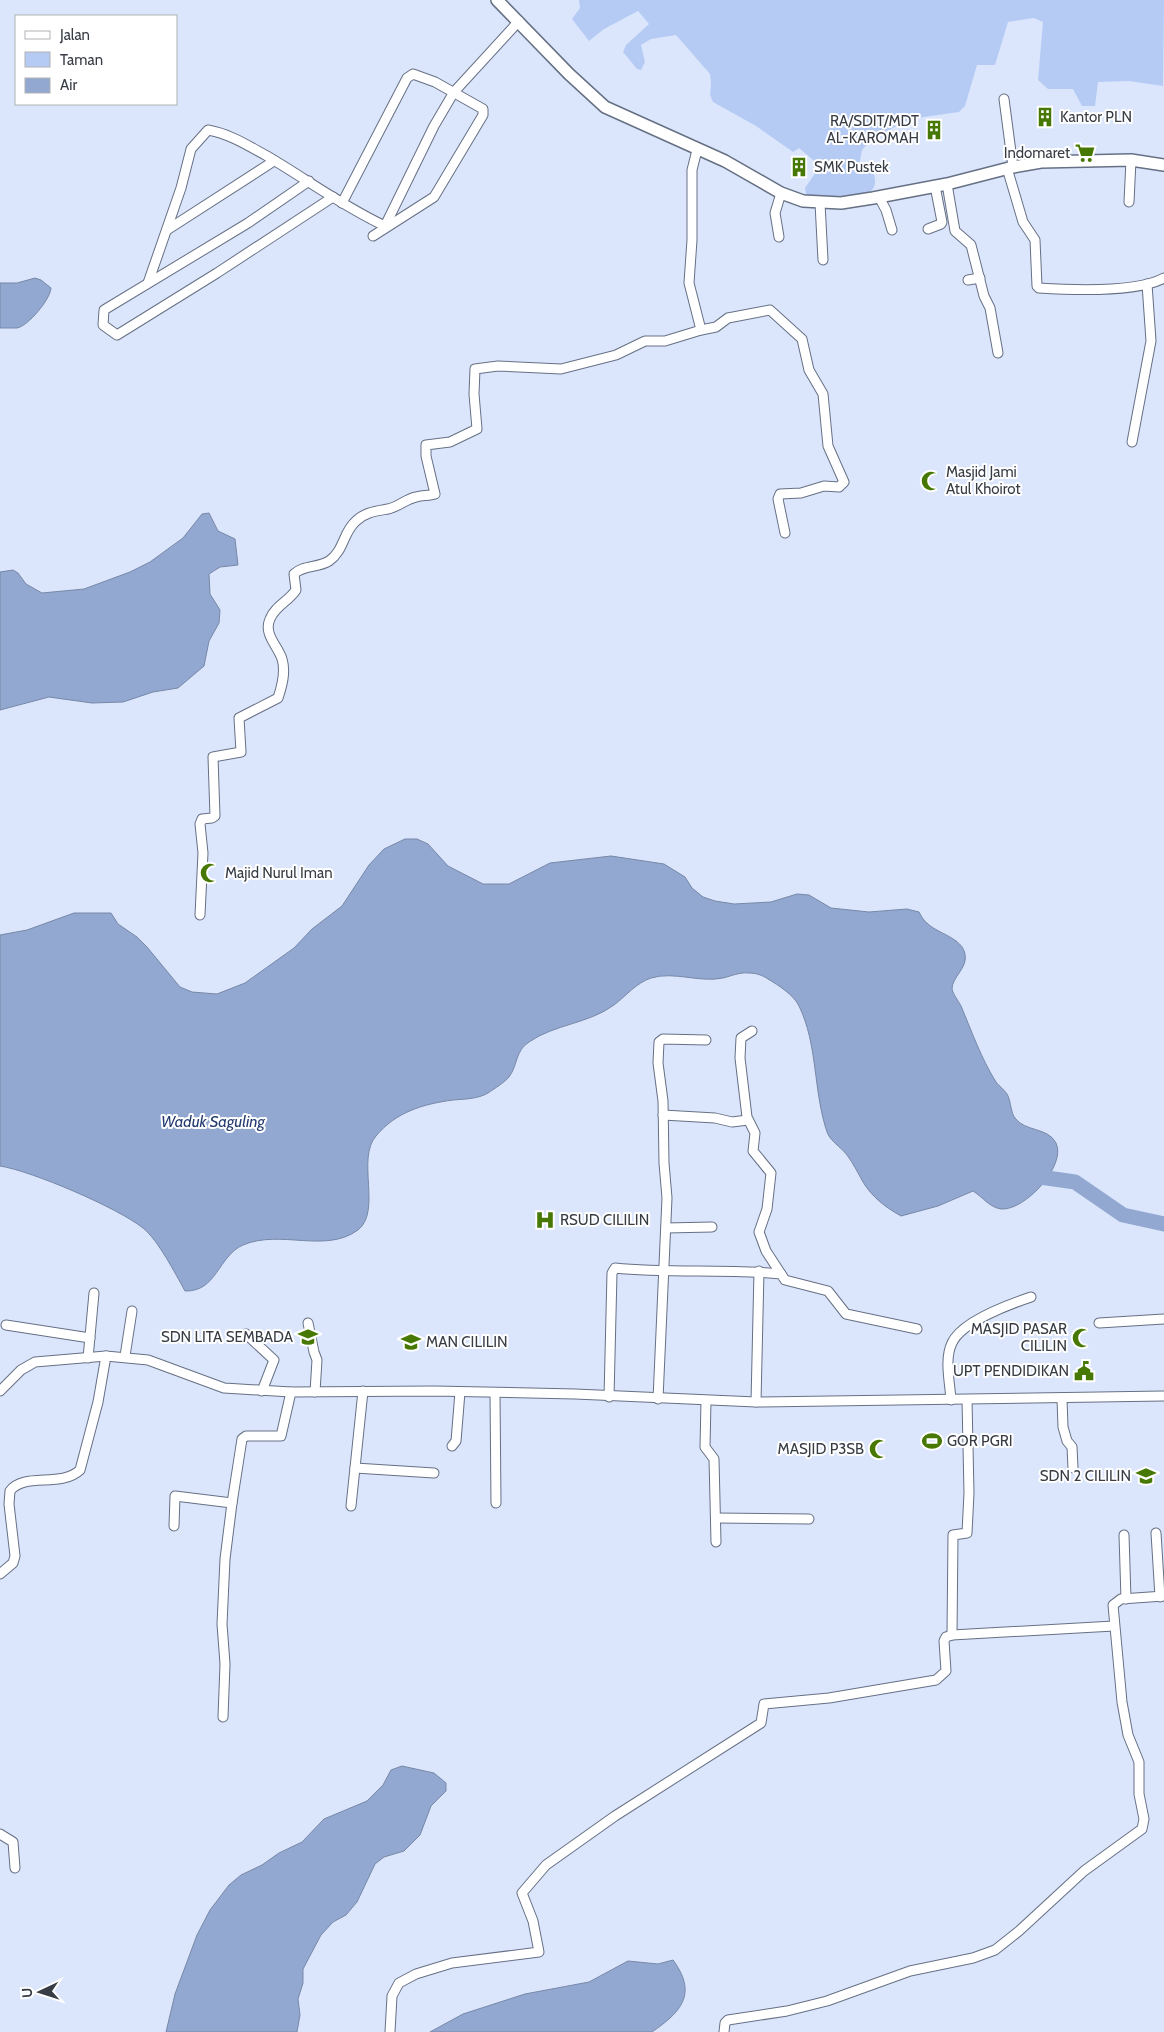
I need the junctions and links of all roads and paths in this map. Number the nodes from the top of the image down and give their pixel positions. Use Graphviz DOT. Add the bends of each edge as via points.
graph roads {
  1 [pos="497,0"];
  2 [pos="519,21"];
  3 [pos="454,92"];
  4 [pos="1004,99"];
  5 [pos="697,150"];
  6 [pos="1131,160"];
  7 [pos="274,161"];
  8 [pos="1164,165"];
  9 [pos="1010,167"];
  10 [pos="309,181"];
  11 [pos="947,184"];
  12 [pos="935,186"];
  13 [pos="781,193"];
  14 [pos="333,197"];
  15 [pos="879,197"];
  16 [pos="1129,202"];
  17 [pos="342,203"];
  18 [pos="820,203"];
  19 [pos="386,226"];
  20 [pos="928,229"];
  21 [pos="167,230"];
  22 [pos="892,230"];
  23 [pos="373,236"];
  24 [pos="779,237"];
  25 [pos="823,260"];
  26 [pos="980,278"];
  27 [pos="1164,278"];
  28 [pos="968,280"];
  29 [pos="148,283"];
  30 [pos="1147,284"];
  31 [pos="701,330"];
  32 [pos="998,353"];
  33 [pos="1132,442"];
  34 [pos="784,533"];
  35 [pos="200,915"];
  36 [pos="752,1031"];
  37 [pos="706,1040"];
  38 [pos="664,1115"];
  39 [pos="748,1120"];
  40 [pos="712,1227"];
  41 [pos="666,1228"];
  42 [pos="759,1271"];
  43 [pos="663,1272"];
  44 [pos="781,1274"];
  45 [pos="94,1293"];
  46 [pos="1031,1297"];
  47 [pos="132,1311"];
  48 [pos="1164,1319"];
  49 [pos="308,1323"];
  50 [pos="1099,1323"];
  51 [pos="6,1325"];
  52 [pos="917,1329"];
  53 [pos="246,1334"];
  54 [pos="90,1338"];
  55 [pos="106,1356"];
  56 [pos="125,1356"];
  57 [pos="88,1358"];
  58 [pos="262,1390"];
  59 [pos="0,1391"];
  60 [pos="363,1391"];
  61 [pos="291,1392"];
  62 [pos="315,1392"];
  63 [pos="460,1392"];
  64 [pos="495,1393"];
  65 [pos="1164,1396"];
  66 [pos="609,1397"];
  67 [pos="658,1399"];
  68 [pos="1062,1399"];
  69 [pos="951,1400"];
  70 [pos="967,1400"];
  71 [pos="706,1401"];
  72 [pos="756,1402"];
  73 [pos="452,1446"];
  74 [pos="355,1468"];
  75 [pos="1073,1468"];
  76 [pos="434,1473"];
  77 [pos="232,1503"];
  78 [pos="496,1503"];
  79 [pos="351,1506"];
  80 [pos="716,1518"];
  81 [pos="809,1520"];
  82 [pos="174,1526"];
  83 [pos="1156,1533"];
  84 [pos="1124,1536"];
  85 [pos="716,1542"];
  86 [pos="0,1574"];
  87 [pos="1162,1596"];
  88 [pos="1126,1599"];
  89 [pos="1114,1626"];
  90 [pos="952,1635"];
  91 [pos="223,1717"];
  92 [pos="0,1834"];
  93 [pos="15,1868"];
  94 [pos="390,2032"];
  95 [pos="724,2032"];
  1 -- 2 [label="main road"];
  2 -- 3 [label="street"];
  2 -- 5 [label="main road" via="605,107"];
  3 -- 17 [label="street" via="413,74 407,78"];
  3 -- 19 [label="street"];
  3 -- 19 [label="street" via="483,109 484,115 434,197"];
  4 -- 9 [label="street"];
  5 -- 13 [label="main road" via="725,161"];
  5 -- 31 [label="street" via="692,170 689,283"];
  6 -- 8 [label="main road"];
  6 -- 9 [label="main road" via="1056,161"];
  6 -- 16 [label="street"];
  7 -- 10 [label="street"];
  7 -- 21 [label="street"];
  7 -- 21 [label="street" via="226,133 208,130 191,149"];
  9 -- 11 [label="main road"];
  9 -- 30 [label="street" via="1023,222 1035,240 1039,288 1125,288"];
  10 -- 14 [label="street"];
  10 -- 29 [label="street" via="248,223"];
  11 -- 12 [label="main road"];
  11 -- 26 [label="street" via="955,231 971,245"];
  12 -- 15 [label="main road"];
  12 -- 20 [label="street" via="942,222"];
  13 -- 18 [label="main road"];
  13 -- 24 [label="street" via="775,212"];
  14 -- 17 [label="street"];
  14 -- 29 [label="street" via="117,335 103,325 104,310"];
  15 -- 18 [label="main road"];
  15 -- 22 [label="street"];
  17 -- 19 [label="street"];
  18 -- 25 [label="street"];
  19 -- 23 [label="street"];
  21 -- 29 [label="street"];
  26 -- 28 [label="street"];
  26 -- 32 [label="street" via="990,308"];
  27 -- 30 [label="street"];
  30 -- 33 [label="street" via="1152,340"];
  31 -- 34 [label="street" via="716,327 728,318 770,310 802,339 809,370 823,394 828,446 844,482 839,487 824,486 801,493 780,494"];
  31 -- 35 [label="street" via="665,341 645,341 616,355 561,369 498,366 475,369 477,429 450,442 426,445 435,494 416,497 362,517 351,527 335,556 294,574 296,590 274,613 268,626 271,642 282,658 284,668 278,698 239,718 241,752 213,757 215,816 202,819 200,824 203,854"];
  36 -- 39 [label="street" via="743,1035 740,1041"];
  37 -- 38 [label="street" via="660,1040 658,1063"];
  38 -- 39 [label="street" via="732,1122"];
  38 -- 41 [label="street"];
  39 -- 44 [label="street" via="754,1133 753,1151 771,1173 767,1209 759,1232"];
  40 -- 41 [label="street"];
  41 -- 43 [label="street"];
  42 -- 43 [label="street"];
  42 -- 44 [label="street"];
  42 -- 72 [label="street"];
  43 -- 66 [label="street" via="613,1269"];
  43 -- 67 [label="street"];
  44 -- 52 [label="street" via="785,1280 828,1291 846,1314"];
  45 -- 54 [label="street"];
  46 -- 69 [label="street" via="989,1314 952,1341 948,1356"];
  47 -- 56 [label="street"];
  48 -- 50 [label="street"];
  49 -- 62 [label="street" via="317,1360"];
  51 -- 54 [label="street"];
  53 -- 58 [label="street" via="274,1360"];
  54 -- 57 [label="street"];
  55 -- 56 [label="street"];
  55 -- 57 [label="street"];
  55 -- 86 [label="street" via="80,1470 65,1478 20,1483 10,1491 15,1556 13,1563"];
  56 -- 58 [label="street" via="161,1363 224,1388"];
  57 -- 59 [label="street" via="35,1362 21,1370"];
  58 -- 61 [label="street"];
  60 -- 62 [label="street"];
  60 -- 63 [label="street"];
  60 -- 74 [label="street"];
  61 -- 62 [label="street"];
  61 -- 77 [label="street" via="281,1436 246,1436 242,1439"];
  63 -- 64 [label="street"];
  63 -- 73 [label="street" via="456,1440"];
  64 -- 66 [label="street"];
  64 -- 78 [label="street"];
  65 -- 68 [label="street"];
  66 -- 67 [label="street"];
  67 -- 71 [label="street"];
  68 -- 70 [label="street"];
  68 -- 75 [label="street" via="1063,1427 1072,1447"];
  69 -- 70 [label="street"];
  69 -- 72 [label="street"];
  70 -- 90 [label="street" via="969,1493 966,1533 953,1535"];
  71 -- 72 [label="street"];
  71 -- 80 [label="street" via="705,1447 714,1459"];
  74 -- 76 [label="street"];
  74 -- 79 [label="street"];
  77 -- 82 [label="street" via="175,1496"];
  77 -- 91 [label="street" via="222,1624 225,1664"];
  80 -- 81 [label="street"];
  80 -- 85 [label="street"];
  83 -- 87 [label="street"];
  84 -- 88 [label="street"];
  87 -- 88 [label="street"];
  88 -- 89 [label="street" via="1113,1605"];
  89 -- 90 [label="street"];
  89 -- 95 [label="street" via="1128,1735 1139,1762 1142,1828 1084,1871 995,1950 910,1971 827,2001 728,2020"];
  90 -- 94 [label="street" via="944,1641 946,1671 936,1680 829,1698 764,1704 761,1723 548,1862 523,1889 522,1896 533,1921 539,1952 452,1963 399,1983 392,1996"];
  92 -- 93 [label="street" via="13,1842"];
}
